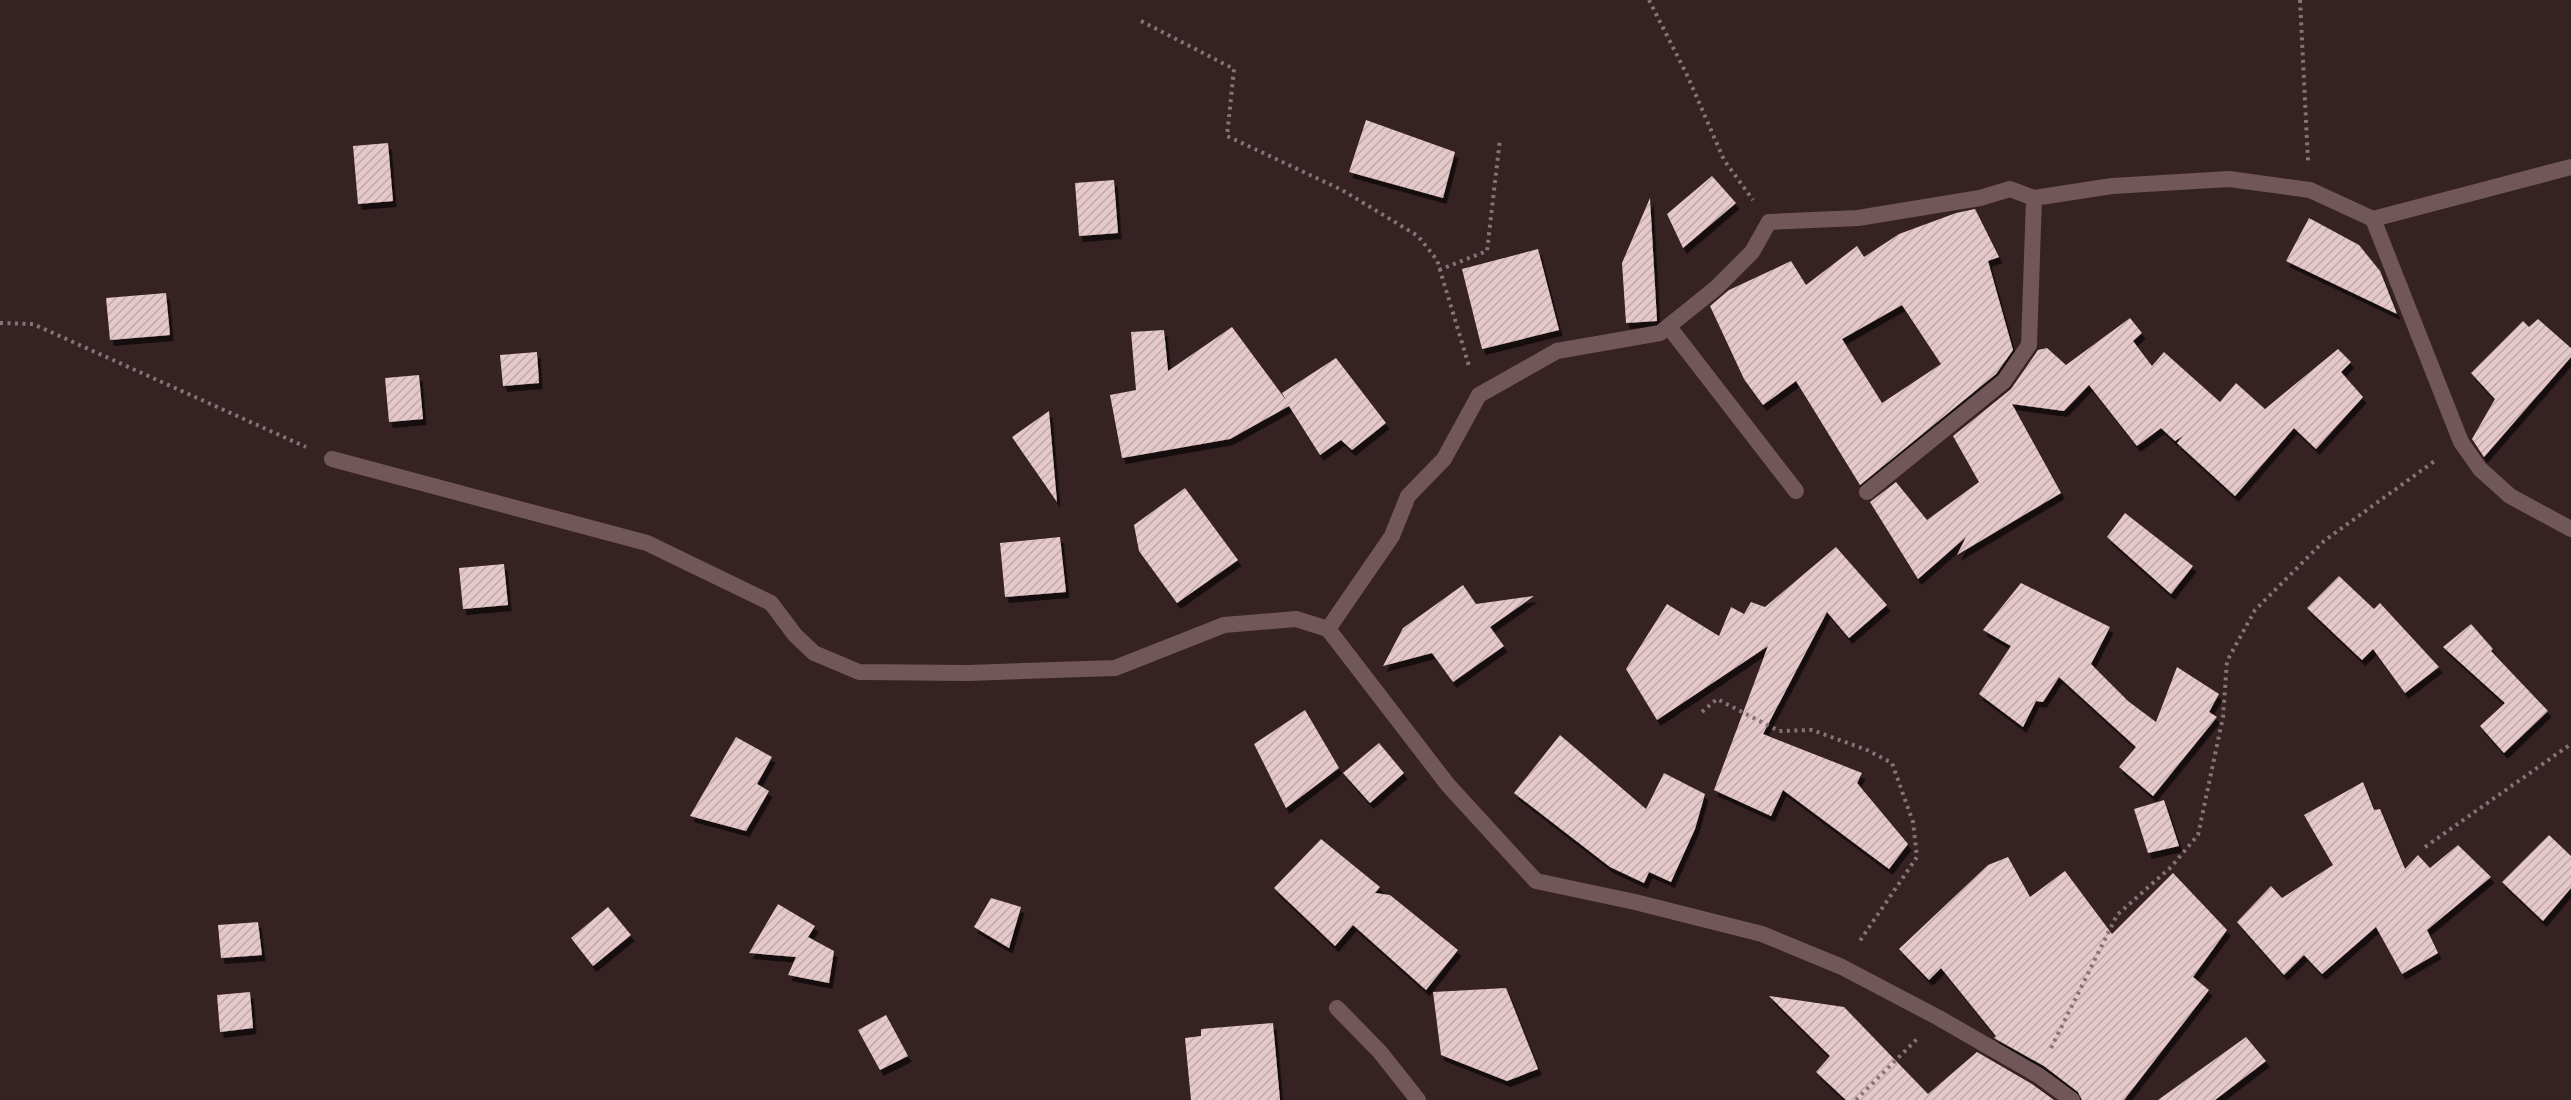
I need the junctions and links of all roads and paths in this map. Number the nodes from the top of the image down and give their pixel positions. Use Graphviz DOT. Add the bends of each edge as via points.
graph roads {
  1 [pos="1649,0"];
  2 [pos="2300,0"];
  3 [pos="1141,21"];
  4 [pos="1500,139"];
  5 [pos="2571,167"];
  6 [pos="2310,190"];
  7 [pos="2034,198"];
  8 [pos="2373,219"];
  9 [pos="1769,222"];
  10 [pos="1439,270"];
  11 [pos="0,322"];
  12 [pos="1669,327"];
  13 [pos="1479,395"];
  14 [pos="2461,442"];
  15 [pos="332,459"];
  16 [pos="1796,491"];
  17 [pos="1867,492"];
  18 [pos="2571,529"];
  19 [pos="1328,629"];
  20 [pos="1702,712"];
  21 [pos="2571,744"];
  22 [pos="2425,847"];
  23 [pos="1842,967"];
  24 [pos="1337,1008"];
  25 [pos="1939,1018"];
  26 [pos="2038,1076"];
  27 [pos="1418,1100"];
  28 [pos="1856,1100"];
  29 [pos="2072,1100"];
  1 -- 9 [label="path" via="1724,160"];
  2 -- 6 [label="path"];
  3 -- 10 [label="path" via="1234,69 1227,135 1342,189 1418,236 1437,260"];
  4 -- 10 [label="path" via="1487,250"];
  5 -- 8 [label="street"];
  6 -- 7 [label="street" via="2229,179 2112,186"];
  6 -- 8 [label="street"];
  7 -- 9 [label="street" via="2010,189 1980,198 1858,218"];
  7 -- 17 [label="street" via="2029,345 2004,381"];
  8 -- 14 [label="street"];
  9 -- 12 [label="street" via="1752,252"];
  10 -- 13 [label="path"];
  11 -- 15 [label="path" via="33,324"];
  12 -- 13 [label="street" via="1660,333 1557,351"];
  12 -- 16 [label="street"];
  13 -- 19 [label="street" via="1444,459 1408,496 1392,536"];
  14 -- 18 [label="street" via="2480,469 2510,496"];
  14 -- 26 [label="path" via="2324,541 2255,610 2227,661 2223,717 2198,835 2171,867 2117,915"];
  15 -- 19 [label="street" via="647,543 771,603 814,653 859,672 1115,668 1224,625 1296,619"];
  19 -- 23 [label="street" via="1448,785 1536,881 1762,934"];
  20 -- 23 [label="path" via="1717,699 1779,731 1812,730 1892,763 1914,822 1917,857"];
  21 -- 22 [label="path"];
  23 -- 25 [label="street"];
  24 -- 27 [label="street" via="1380,1052"];
  25 -- 26 [label="street"];
  25 -- 28 [label="path"];
  26 -- 29 [label="street"];
}
